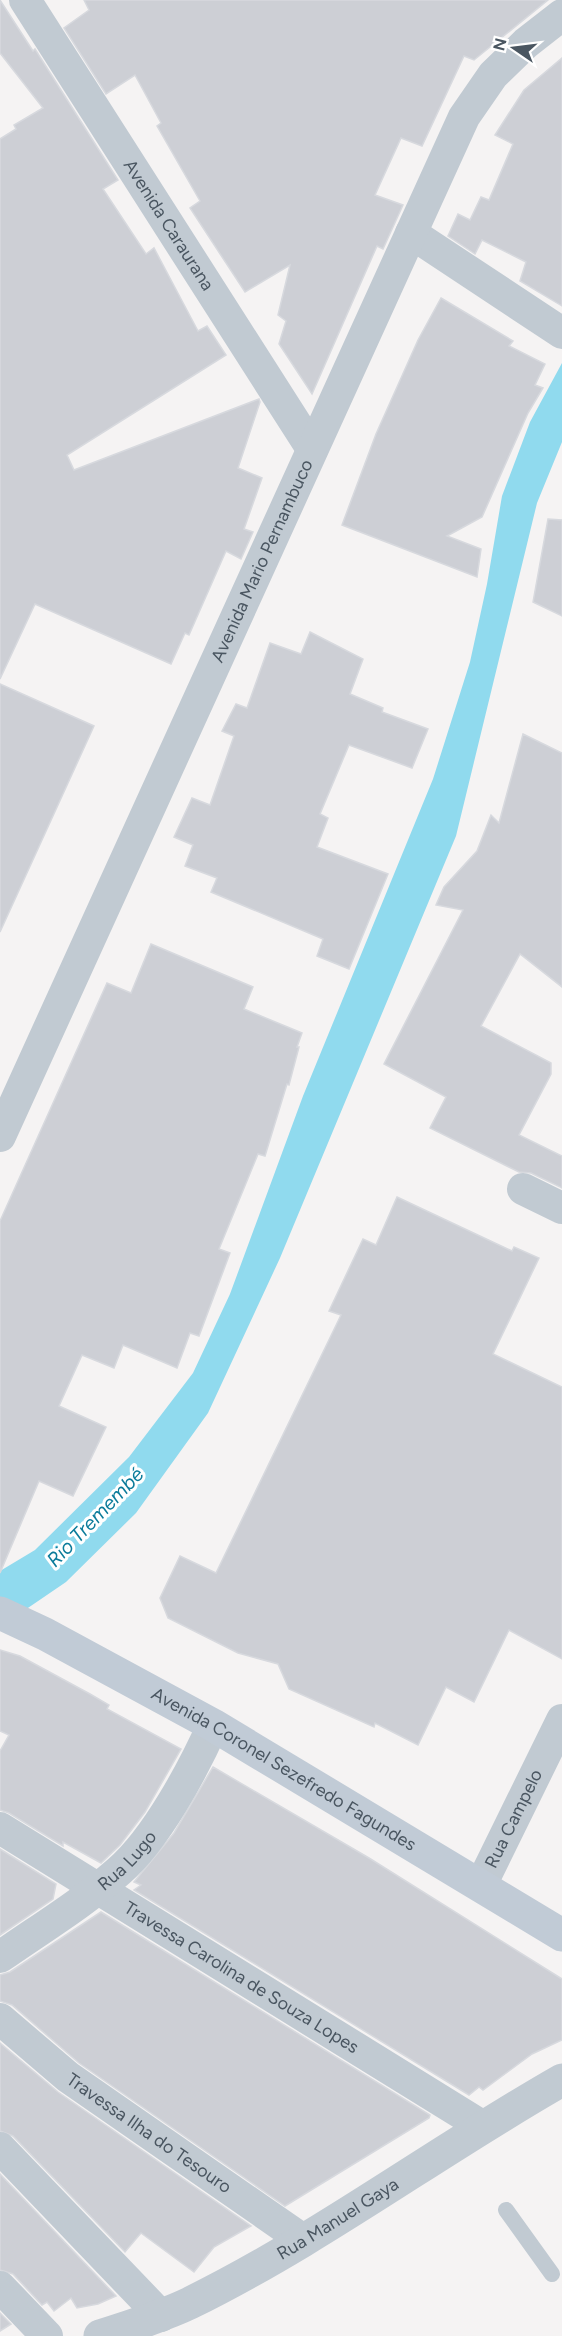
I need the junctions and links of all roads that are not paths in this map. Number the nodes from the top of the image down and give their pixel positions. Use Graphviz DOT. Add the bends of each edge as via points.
graph roads {
  1 [pos="25,0"];
  2 [pos="562,15"];
  3 [pos="411,233"];
  4 [pos="561,332"];
  5 [pos="312,449"];
  6 [pos="0,1136"];
  7 [pos="523,1189"];
  8 [pos="562,1208"];
  9 [pos="0,1613"];
  10 [pos="213,1725"];
  11 [pos="558,1740"];
  12 [pos="0,1828"];
  13 [pos="481,1885"];
  14 [pos="98,1888"];
  15 [pos="562,1935"];
  16 [pos="0,1957"];
  17 [pos="0,2019"];
  18 [pos="562,2080"];
  19 [pos="482,2126"];
  20 [pos="0,2148"];
  21 [pos="506,2210"];
  22 [pos="303,2240"];
  23 [pos="552,2274"];
  24 [pos="0,2287"];
  25 [pos="161,2316"];
  26 [pos="47,2336"];
  27 [pos="100,2336"];
  1 -- 5 [label="street, Avenida Caraurana"];
  2 -- 3 [label="street, Avenida Mario Pernambuco" via="493,75 464,117"];
  3 -- 4 [label="street"];
  3 -- 5 [label="street, Avenida Mario Pernambuco"];
  5 -- 6 [label="street, Avenida Mario Pernambuco"];
  7 -- 8 [label="street"];
  9 -- 10 [label="main road, Avenida Coronel Sezefredo Fagundes"];
  10 -- 13 [label="main road, Avenida Coronel Sezefredo Fagundes"];
  10 -- 14 [label="street, Rua Lugo" via="197,1760 147,1840"];
  11 -- 13 [label="street, Rua Campelo"];
  12 -- 14 [label="street, Travessa Carolina de Souza Lopes"];
  13 -- 15 [label="main road, Avenida Coronel Sezefredo Fagundes"];
  14 -- 16 [label="street, Rua Lugo"];
  14 -- 19 [label="street, Travessa Carolina de Souza Lopes"];
  17 -- 22 [label="street, Travessa Ilha do Tesouro" via="68,2077"];
  18 -- 19 [label="street, Rua Manuel Gaya"];
  19 -- 22 [label="street, Rua Manuel Gaya"];
  20 -- 25 [label="street"];
  21 -- 23 [label="lane"];
  22 -- 25 [label="street, Rua Manuel Gaya"];
  24 -- 26 [label="street"];
  25 -- 27 [label="street, Rua Manuel Gaya"];
}
